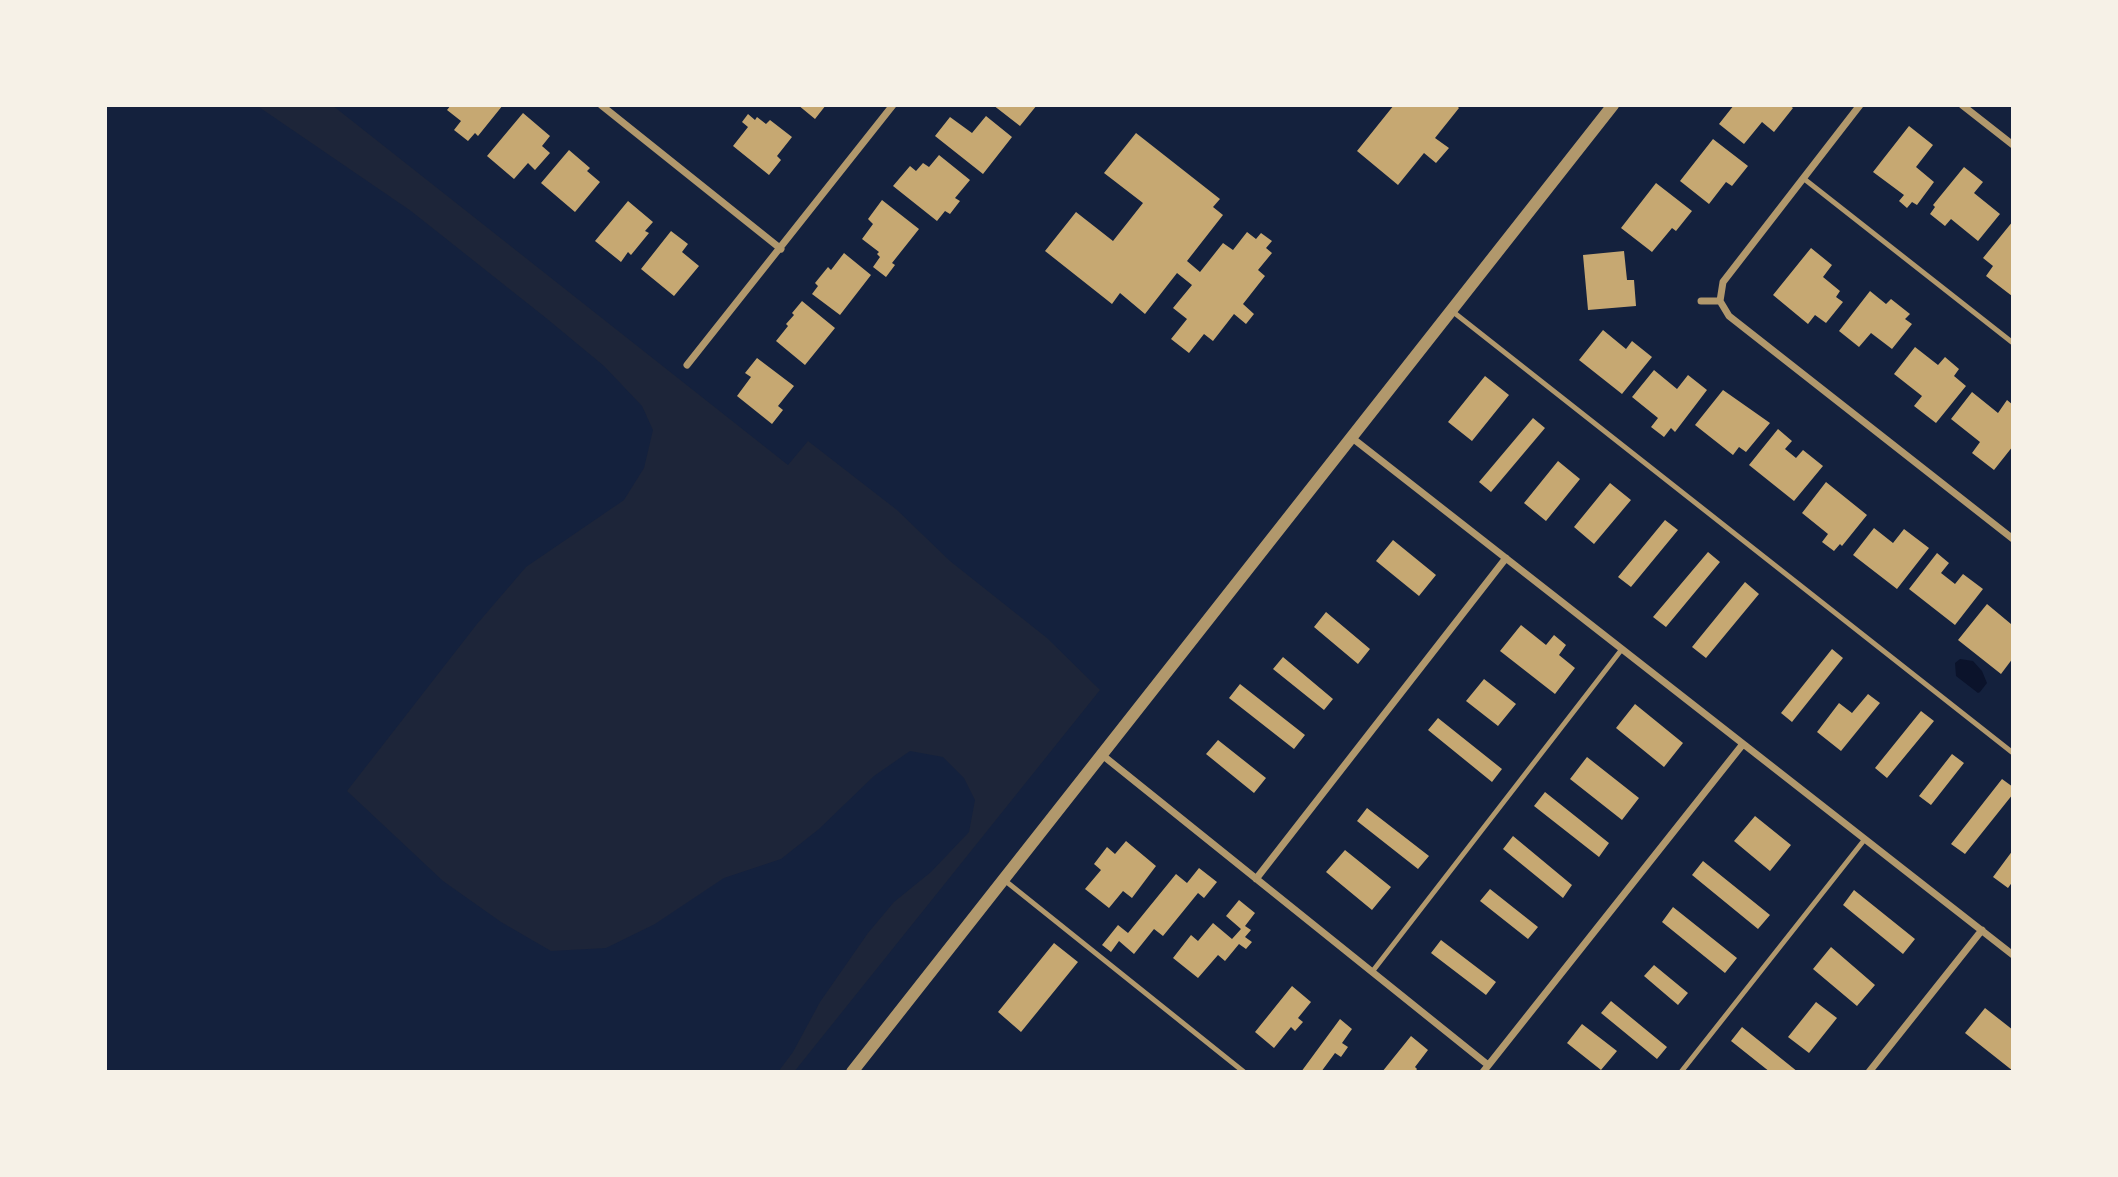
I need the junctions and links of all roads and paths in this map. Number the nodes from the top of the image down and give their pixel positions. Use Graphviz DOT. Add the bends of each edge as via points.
graph roads {
  1 [pos="601,105"];
  2 [pos="894,105"];
  3 [pos="1613,105"];
  4 [pos="1860,105"];
  5 [pos="1962,105"];
  6 [pos="2013,145"];
  7 [pos="1803,178"];
  8 [pos="781,249"];
  9 [pos="1701,301"];
  10 [pos="1720,301"];
  11 [pos="1451,310"];
  12 [pos="2013,343"];
  13 [pos="687,365"];
  14 [pos="1351,437"];
  15 [pos="2013,538"];
  16 [pos="1506,558"];
  17 [pos="1622,649"];
  18 [pos="1743,744"];
  19 [pos="2013,753"];
  20 [pos="1101,754"];
  21 [pos="1865,839"];
  22 [pos="1003,879"];
  23 [pos="1256,879"];
  24 [pos="1982,930"];
  25 [pos="2013,955"];
  26 [pos="1372,972"];
  27 [pos="1486,1068"];
  28 [pos="852,1072"];
  29 [pos="1244,1072"];
  30 [pos="1681,1072"];
  31 [pos="1869,1072"];
  1 -- 8 [label="street"];
  2 -- 8 [label="street"];
  3 -- 11 [label="street"];
  4 -- 7 [label="street"];
  5 -- 6 [label="street"];
  7 -- 10 [label="street" via="1723,282"];
  7 -- 12 [label="lane"];
  8 -- 13 [label="street"];
  9 -- 10 [label="street"];
  10 -- 15 [label="street" via="1729,316"];
  11 -- 14 [label="street"];
  11 -- 19 [label="lane"];
  14 -- 16 [label="street"];
  14 -- 20 [label="street"];
  16 -- 17 [label="street"];
  16 -- 23 [label="street"];
  17 -- 18 [label="street"];
  17 -- 26 [label="lane"];
  18 -- 21 [label="street"];
  18 -- 27 [label="street"];
  20 -- 22 [label="street"];
  20 -- 23 [label="street"];
  21 -- 24 [label="street"];
  21 -- 30 [label="lane"];
  22 -- 28 [label="street"];
  22 -- 29 [label="lane"];
  23 -- 26 [label="street"];
  24 -- 25 [label="street"];
  24 -- 31 [label="street"];
  26 -- 27 [label="street"];
}
